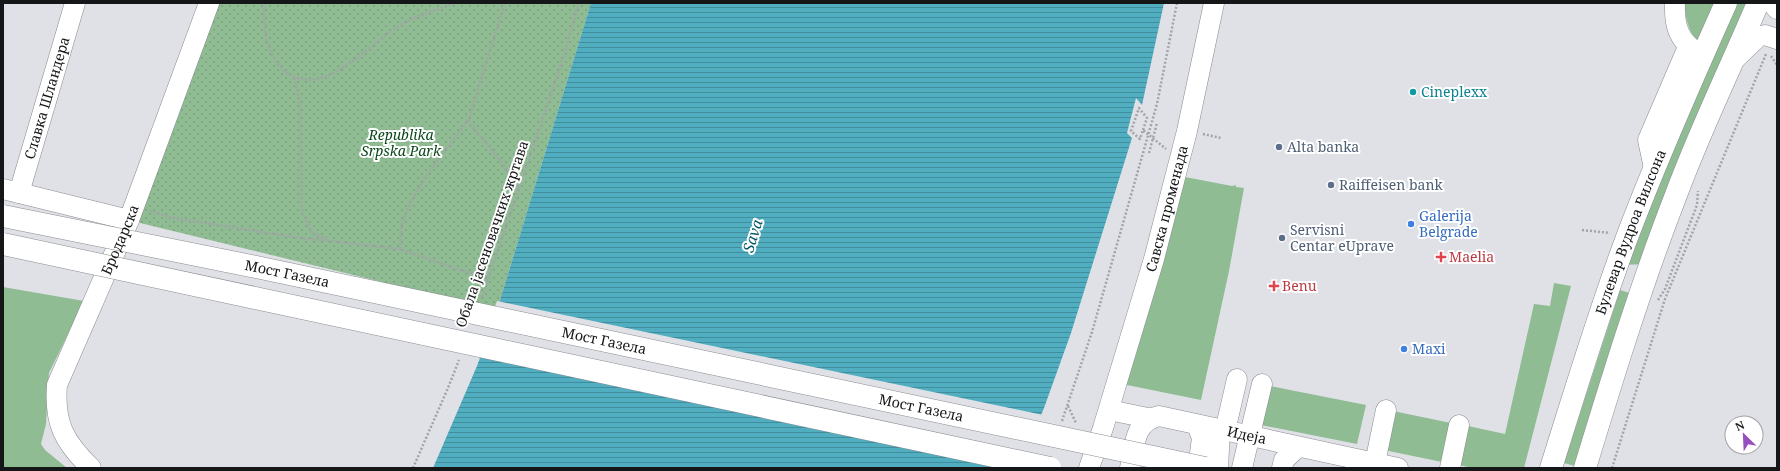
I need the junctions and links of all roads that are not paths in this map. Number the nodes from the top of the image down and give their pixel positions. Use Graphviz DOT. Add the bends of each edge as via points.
graph roads {
  1 [pos="75,3"];
  2 [pos="209,3"];
  3 [pos="1214,3"];
  4 [pos="1675,3"];
  5 [pos="1726,3"];
  6 [pos="1758,3"];
  7 [pos="1772,3"];
  8 [pos="1777,9"];
  9 [pos="1777,40"];
  10 [pos="1695,52"];
  11 [pos="1734,60"];
  12 [pos="11,191"];
  13 [pos="132,213"];
  14 [pos="3,216"];
  15 [pos="3,244"];
  16 [pos="1380,408"];
  17 [pos="1109,410"];
  18 [pos="1148,418"];
  19 [pos="1459,424"];
  20 [pos="1224,431"];
  21 [pos="1298,447"];
  22 [pos="1369,462"];
  23 [pos="91,468"];
  24 [pos="1050,468"];
  25 [pos="1089,468"];
  26 [pos="1130,468"];
  27 [pos="1198,468"];
  28 [pos="1204,468"];
  29 [pos="1218,468"];
  30 [pos="1242,468"];
  31 [pos="1282,468"];
  32 [pos="1398,468"];
  33 [pos="1450,468"];
  34 [pos="1552,468"];
  35 [pos="1585,468"];
  1 -- 12 [label="street, Славка Шландера"];
  2 -- 13 [label="street, Бродарска"];
  3 -- 17 [label="street, Савска променада" via="1180,161"];
  4 -- 10 [label="street" via="1682,41"];
  5 -- 10 [label="main road, Булевар Вудроа Вилсона"];
  6 -- 11 [label="main road, Булевар Вудроа Вилсона"];
  7 -- 8 [label="street"];
  9 -- 11 [label="street" via="1765,34 1758,37"];
  10 -- 34 [label="main road, Булевар Вудроа Вилсона" via="1612,280"];
  11 -- 35 [label="main road, Булевар Вудроа Вилсона" via="1676,193 1650,264"];
  12 -- 13 [label="street"];
  13 -- 23 [label="street, Бродарска" via="57,385 57,416 64,436"];
  14 -- 28 [label="main road, Мост Газела, bridge"];
  15 -- 24 [label="main road, bridge"];
  16 -- 22 [label="street"];
  17 -- 18 [label="street"];
  17 -- 25 [label="street, Савска променада"];
  18 -- 20 [label="street, Идеја" via="1159,416"];
  18 -- 26 [label="street" via="1137,433"];
  19 -- 33 [label="street"];
  20 -- 20 [label="street" via="1243,381"];
  20 -- 21 [label="street, Идеја"];
  20 -- 27 [label="street" via="1202,438"];
  20 -- 29 [label="street"];
  20 -- 30 [label="street"];
  21 -- 22 [label="street, Идеја"];
  21 -- 31 [label="street" via="1284,460"];
  22 -- 32 [label="street, Идеја"];
}
